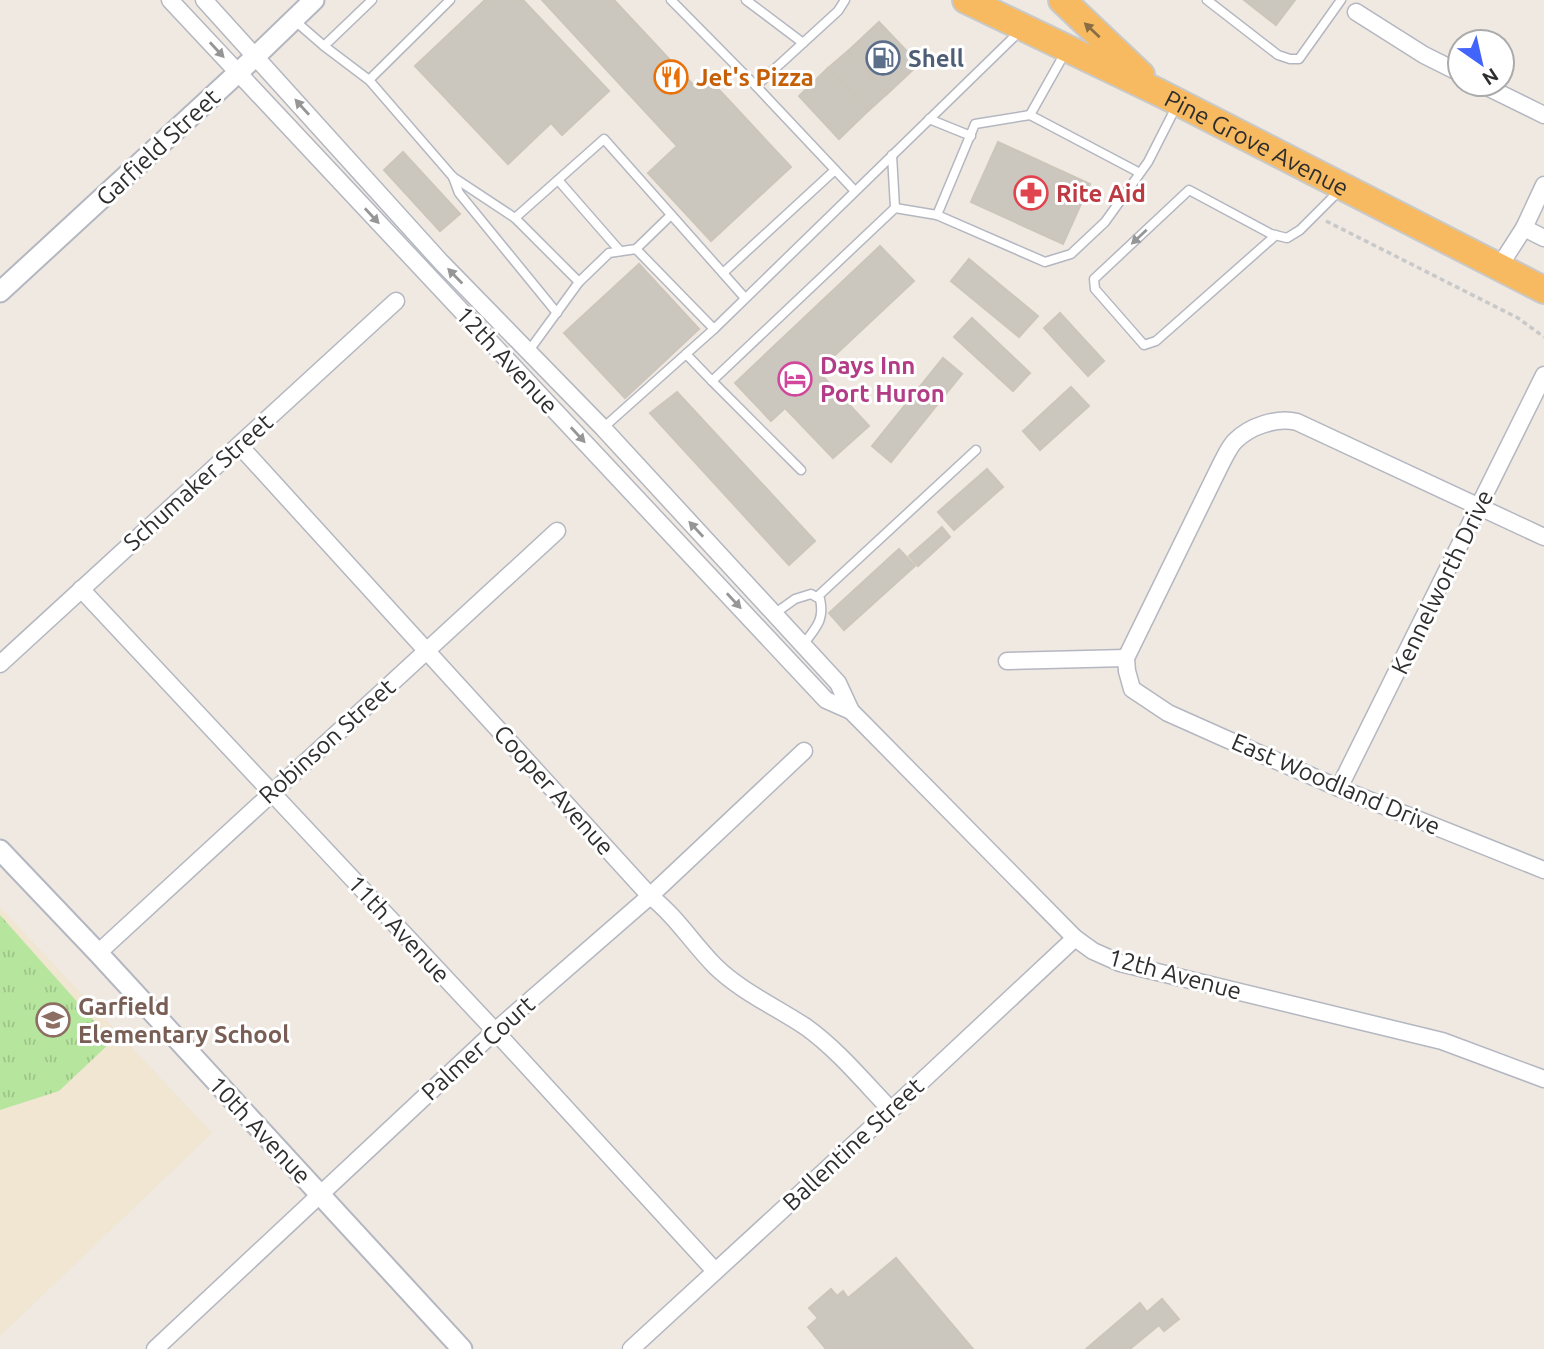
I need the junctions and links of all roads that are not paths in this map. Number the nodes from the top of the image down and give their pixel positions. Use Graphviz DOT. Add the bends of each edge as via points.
graph roads {
  1 [pos="170,0"];
  2 [pos="204,0"];
  3 [pos="314,0"];
  4 [pos="372,0"];
  5 [pos="450,0"];
  6 [pos="671,0"];
  7 [pos="746,0"];
  8 [pos="845,0"];
  9 [pos="966,0"];
  10 [pos="1062,0"];
  11 [pos="1207,0"];
  12 [pos="1341,0"];
  13 [pos="1356,12"];
  14 [pos="294,20"];
  15 [pos="1023,27"];
  16 [pos="803,43"];
  17 [pos="324,46"];
  18 [pos="1067,49"];
  19 [pos="256,56"];
  20 [pos="1446,66"];
  21 [pos="238,73"];
  22 [pos="369,80"];
  23 [pos="756,86"];
  24 [pos="1169,97"];
  25 [pos="1509,98"];
  26 [pos="1030,115"];
  27 [pos="1544,116"];
  28 [pos="929,119"];
  29 [pos="971,136"];
  30 [pos="892,155"];
  31 [pos="835,170"];
  32 [pos="1140,173"];
  33 [pos="453,177"];
  34 [pos="558,180"];
  35 [pos="1544,185"];
  36 [pos="1343,187"];
  37 [pos="855,191"];
  38 [pos="895,208"];
  39 [pos="671,215"];
  40 [pos="937,215"];
  41 [pos="515,218"];
  42 [pos="1524,228"];
  43 [pos="1276,235"];
  44 [pos="1544,238"];
  45 [pos="636,249"];
  46 [pos="620,251"];
  47 [pos="1499,267"];
  48 [pos="723,273"];
  49 [pos="579,282"];
  50 [pos="1544,290"];
  51 [pos="0,292"];
  52 [pos="745,298"];
  53 [pos="396,301"];
  54 [pos="557,313"];
  55 [pos="714,329"];
  56 [pos="528,352"];
  57 [pos="686,354"];
  58 [pos="1544,375"];
  59 [pos="712,381"];
  60 [pos="603,428"];
  61 [pos="239,445"];
  62 [pos="976,450"];
  63 [pos="801,470"];
  64 [pos="1479,507"];
  65 [pos="556,531"];
  66 [pos="1544,537"];
  67 [pos="81,589"];
  68 [pos="817,597"];
  69 [pos="774,614"];
  70 [pos="803,645"];
  71 [pos="427,651"];
  72 [pos="1126,658"];
  73 [pos="1007,661"];
  74 [pos="0,664"];
  75 [pos="851,711"];
  76 [pos="804,751"];
  77 [pos="1339,788"];
  78 [pos="271,792"];
  79 [pos="0,850"];
  80 [pos="1544,870"];
  81 [pos="650,896"];
  82 [pos="1075,938"];
  83 [pos="98,953"];
  84 [pos="495,1031"];
  85 [pos="1544,1079"];
  86 [pos="891,1110"];
  87 [pos="320,1194"];
  88 [pos="715,1271"];
  89 [pos="155,1349"];
  90 [pos="462,1349"];
  91 [pos="631,1349"];
  1 -- 21 [label="street, 12th Avenue, one-way"];
  2 -- 19 [label="street, 12th Avenue"];
  3 -- 14 [label="street, Garfield Street"];
  4 -- 17 [label="lane"];
  5 -- 22 [label="lane"];
  6 -- 23 [label="lane"];
  7 -- 16 [label="lane"];
  8 -- 16 [label="lane"];
  9 -- 15 [label="highway, Pine Grove Avenue"];
  24 -- 10 [label="highway, one-way"];
  11 -- 12 [label="lane" via="1278,55 1299,59"];
  13 -- 20 [label="street"];
  14 -- 17 [label="lane"];
  14 -- 19 [label="street, Garfield Street"];
  15 -- 18 [label="highway, Pine Grove Avenue"];
  15 -- 28 [label="lane"];
  16 -- 23 [label="lane"];
  17 -- 22 [label="lane"];
  18 -- 24 [label="highway, Pine Grove Avenue"];
  18 -- 26 [label="lane"];
  19 -- 21 [label="street, Garfield Street"];
  56 -- 19 [label="street, 12th Avenue, one-way"];
  21 -- 51 [label="street, Garfield Street"];
  21 -- 75 [label="street, 12th Avenue, one-way" via="826,700"];
  22 -- 33 [label="lane"];
  23 -- 31 [label="lane"];
  24 -- 32 [label="lane" via="1148,162"];
  24 -- 36 [label="highway, Pine Grove Avenue"];
  25 -- 27 [label="street"];
  26 -- 29 [label="lane" via="975,124"];
  26 -- 32 [label="lane"];
  28 -- 29 [label="lane"];
  28 -- 30 [label="lane"];
  29 -- 40 [label="lane"];
  30 -- 37 [label="lane"];
  30 -- 38 [label="lane"];
  31 -- 37 [label="lane"];
  31 -- 48 [label="lane"];
  32 -- 40 [label="lane" via="1105,222 1071,254 1045,262"];
  33 -- 41 [label="lane"];
  33 -- 54 [label="lane" via="459,193"];
  34 -- 39 [label="lane" via="604,139"];
  34 -- 41 [label="lane"];
  34 -- 46 [label="lane"];
  35 -- 42 [label="street"];
  36 -- 43 [label="lane" via="1300,230 1287,238"];
  36 -- 47 [label="highway, Pine Grove Avenue"];
  37 -- 52 [label="lane"];
  38 -- 40 [label="lane"];
  38 -- 59 [label="lane"];
  39 -- 45 [label="lane"];
  39 -- 48 [label="lane"];
  41 -- 49 [label="lane"];
  42 -- 44 [label="street"];
  42 -- 47 [label="street"];
  43 -- 43 [label="lane, one-way" via="1189,190 1094,279 1095,289 1144,345 1156,341"];
  45 -- 46 [label="lane"];
  45 -- 55 [label="lane"];
  46 -- 49 [label="lane" via="609,253"];
  47 -- 50 [label="highway, Pine Grove Avenue"];
  48 -- 52 [label="lane"];
  49 -- 54 [label="lane"];
  52 -- 55 [label="lane"];
  53 -- 61 [label="street, Schumaker Street"];
  54 -- 56 [label="lane"];
  55 -- 57 [label="lane"];
  56 -- 60 [label="street, 12th Avenue"];
  57 -- 59 [label="lane"];
  57 -- 60 [label="lane"];
  58 -- 64 [label="street, Kennelworth Drive"];
  59 -- 63 [label="lane"];
  69 -- 60 [label="street, 12th Avenue, one-way"];
  61 -- 67 [label="street, Schumaker Street"];
  61 -- 71 [label="street, Cooper Avenue"];
  62 -- 68 [label="lane"];
  64 -- 66 [label="street"];
  64 -- 72 [label="street" via="1297,422 1280,420 1255,428 1234,442 1221,464"];
  64 -- 77 [label="street, Kennelworth Drive"];
  65 -- 71 [label="street, Robinson Street"];
  67 -- 74 [label="street, Schumaker Street"];
  67 -- 78 [label="street, 11th Avenue"];
  68 -- 69 [label="lane" via="795,598"];
  68 -- 70 [label="lane" via="823,611"];
  69 -- 70 [label="street, 12th Avenue"];
  70 -- 75 [label="street, 12th Avenue" via="838,683"];
  71 -- 78 [label="street, Robinson Street"];
  71 -- 81 [label="street, Cooper Avenue"];
  72 -- 73 [label="street"];
  72 -- 77 [label="street, East Woodland Drive" via="1132,689 1168,713"];
  75 -- 82 [label="street, 12th Avenue"];
  76 -- 81 [label="street, Palmer Court"];
  77 -- 80 [label="street, East Woodland Drive"];
  78 -- 83 [label="street, Robinson Street"];
  78 -- 84 [label="street, 11th Avenue"];
  79 -- 83 [label="street, 10th Avenue"];
  81 -- 84 [label="street, Palmer Court"];
  81 -- 86 [label="street, Cooper Avenue" via="716,967 828,1045"];
  82 -- 85 [label="street, 12th Avenue" via="1120,963 1443,1041"];
  82 -- 86 [label="street, Ballentine Street"];
  83 -- 87 [label="street, 10th Avenue"];
  84 -- 87 [label="street, Palmer Court"];
  84 -- 88 [label="street, 11th Avenue"];
  86 -- 88 [label="street, Ballentine Street"];
  87 -- 89 [label="street, Palmer Court"];
  87 -- 90 [label="street, 10th Avenue"];
  88 -- 91 [label="street, Ballentine Street"];
}
